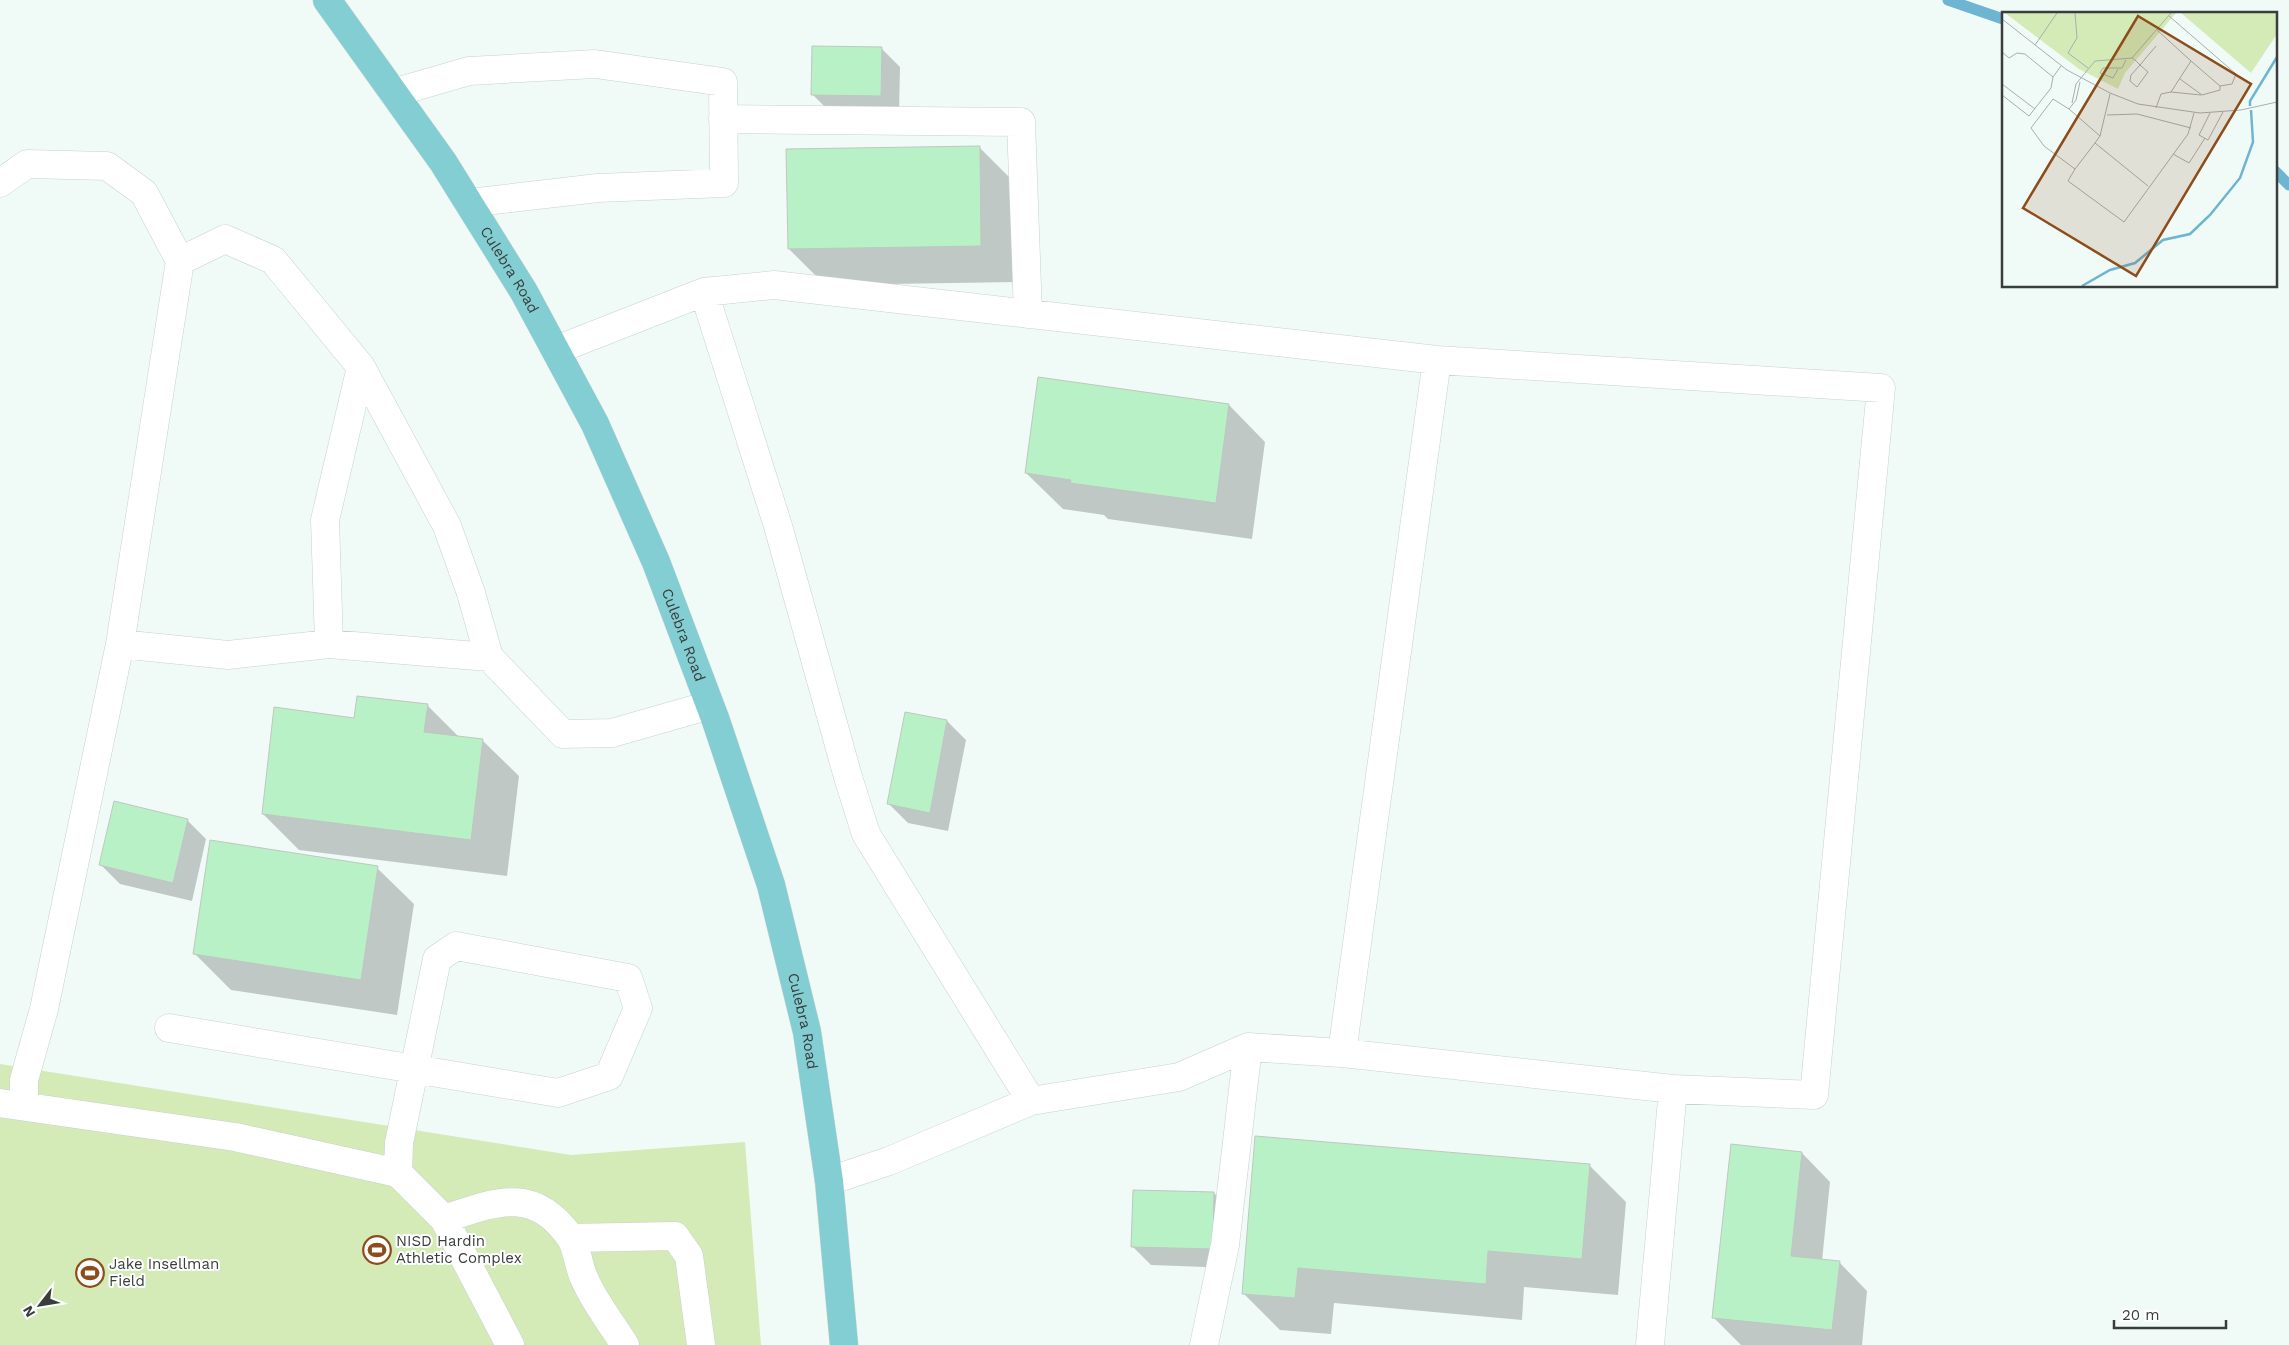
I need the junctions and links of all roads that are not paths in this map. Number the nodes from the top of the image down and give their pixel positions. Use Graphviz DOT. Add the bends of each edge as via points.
graph roads {
  1 [pos="326,0"];
  2 [pos="393,93"];
  3 [pos="723,119"];
  4 [pos="0,183"];
  5 [pos="469,203"];
  6 [pos="180,261"];
  7 [pos="704,292"];
  8 [pos="1028,314"];
  9 [pos="556,350"];
  10 [pos="1437,360"];
  11 [pos="361,367"];
  12 [pos="120,644"];
  13 [pos="329,644"];
  14 [pos="489,657"];
  15 [pos="710,705"];
  16 [pos="169,1028"];
  17 [pos="1248,1047"];
  18 [pos="1342,1053"];
  19 [pos="415,1068"];
  20 [pos="1673,1089"];
  21 [pos="1031,1100"];
  22 [pos="12,1105"];
  23 [pos="398,1173"];
  24 [pos="829,1181"];
  25 [pos="444,1219"];
  26 [pos="571,1238"];
  27 [pos="510,1345"];
  28 [pos="625,1345"];
  29 [pos="701,1345"];
  30 [pos="844,1345"];
  31 [pos="1204,1345"];
  32 [pos="1650,1345"];
  1 -- 2 [label="main road, Culebra Road"];
  2 -- 3 [label="lane" via="469,71 595,64 723,82"];
  2 -- 5 [label="main road, Culebra Road"];
  3 -- 5 [label="lane" via="724,184 603,188"];
  3 -- 8 [label="lane" via="1020,122"];
  4 -- 6 [label="lane" via="27,164 107,166 144,193"];
  5 -- 9 [label="main road, Culebra Road"];
  6 -- 11 [label="lane" via="225,239 273,260"];
  6 -- 12 [label="lane"];
  7 -- 8 [label="lane" via="774,285"];
  7 -- 9 [label="lane"];
  7 -- 21 [label="lane" via="778,526 866,834"];
  8 -- 10 [label="lane"];
  9 -- 15 [label="main road, Culebra Road" via="595,424 652,553"];
  10 -- 18 [label="lane"];
  10 -- 20 [label="lane" via="1880,388 1814,1095"];
  11 -- 13 [label="lane" via="325,520"];
  11 -- 14 [label="lane" via="447,526"];
  12 -- 13 [label="lane" via="228,655"];
  12 -- 22 [label="lane" via="44,1009 24,1080"];
  13 -- 14 [label="lane"];
  14 -- 15 [label="lane" via="563,734 612,733"];
  15 -- 24 [label="main road, Culebra Road" via="771,885 806,1032"];
  16 -- 19 [label="lane"];
  17 -- 18 [label="lane"];
  17 -- 21 [label="lane" via="1179,1078"];
  17 -- 31 [label="lane" via="1225,1245"];
  18 -- 20 [label="lane"];
  19 -- 19 [label="lane" via="558,1092 609,1076 638,1008 628,978 456,946 437,959"];
  19 -- 23 [label="lane" via="400,1143"];
  20 -- 32 [label="lane"];
  21 -- 24 [label="lane" via="889,1161"];
  22 -- 23 [label="lane" via="235,1136"];
  23 -- 25 [label="lane"];
  24 -- 30 [label="main road, Culebra Road"];
  25 -- 26 [label="lane" via="492,1203 517,1202 543,1208"];
  25 -- 27 [label="lane"];
  26 -- 28 [label="lane" via="584,1280"];
  26 -- 29 [label="lane" via="675,1236 689,1256"];
}
